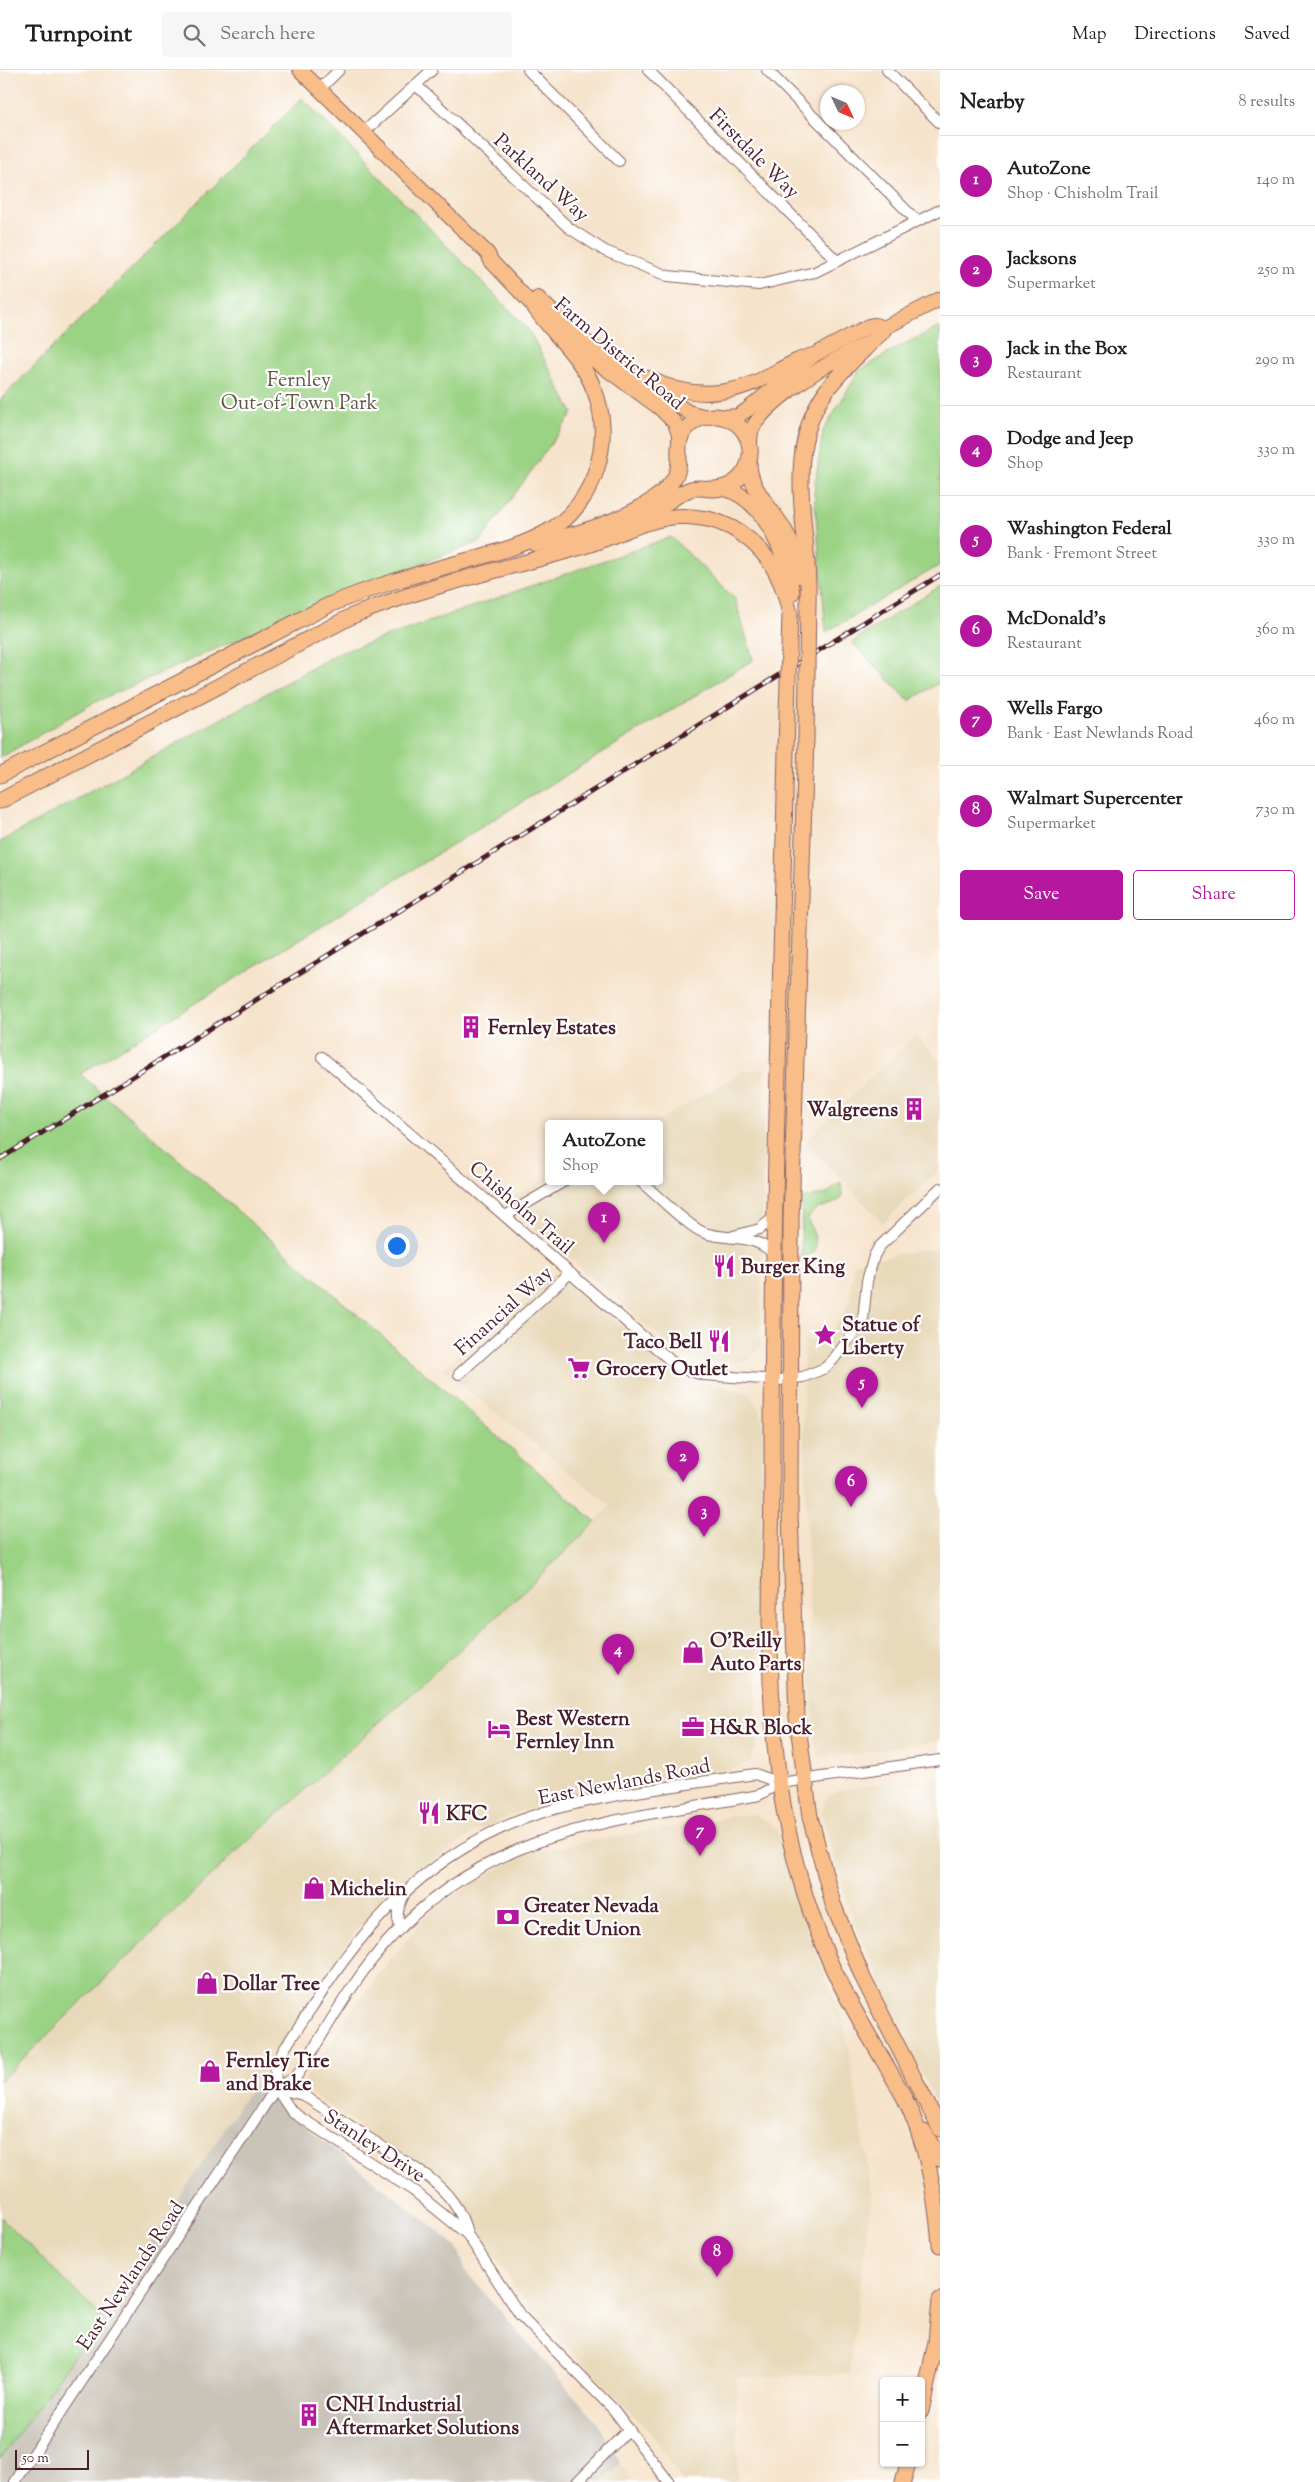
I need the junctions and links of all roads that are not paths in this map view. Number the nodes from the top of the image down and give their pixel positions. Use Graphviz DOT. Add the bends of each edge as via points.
graph roads {
  1 [pos="300,70"];
  2 [pos="339,70"];
  3 [pos="432,70"];
  4 [pos="528,70"];
  5 [pos="648,70"];
  6 [pos="767,70"];
  7 [pos="887,70"];
  8 [pos="417,86"];
  9 [pos="320,89"];
  10 [pos="940,123"];
  11 [pos="364,132"];
  12 [pos="619,161"];
  13 [pos="940,210"];
  14 [pos="917,221"];
  15 [pos="488,254"];
  16 [pos="837,261"];
  17 [pos="940,299"];
  18 [pos="535,308"];
  19 [pos="880,333"];
  20 [pos="600,352"];
  21 [pos="814,355"];
  22 [pos="706,416"];
  23 [pos="725,417"];
  24 [pos="679,442"];
  25 [pos="750,444"];
  26 [pos="678,460"];
  27 [pos="749,463"];
  28 [pos="703,487"];
  29 [pos="722,488"];
  30 [pos="633,528"];
  31 [pos="520,546"];
  32 [pos="808,602"];
  33 [pos="790,613"];
  34 [pos="286,626"];
  35 [pos="207,692"];
  36 [pos="0,775"];
  37 [pos="0,801"];
  38 [pos="322,1057"];
  39 [pos="558,1185"];
  40 [pos="645,1185"];
  41 [pos="940,1188"];
  42 [pos="505,1216"];
  43 [pos="774,1217"];
  44 [pos="733,1236"];
  45 [pos="773,1254"];
  46 [pos="570,1273"];
  47 [pos="459,1374"];
  48 [pos="771,1380"];
  49 [pos="790,1380"];
  50 [pos="940,1760"];
  51 [pos="804,1780"];
  52 [pos="780,1783"];
  53 [pos="408,1888"];
  54 [pos="401,1928"];
  55 [pos="276,2088"];
  56 [pos="904,2098"];
  57 [pos="940,2128"];
  58 [pos="940,2159"];
  59 [pos="467,2234"];
  60 [pos="940,2245"];
  61 [pos="940,2300"];
  62 [pos="925,2393"];
  63 [pos="629,2428"];
  64 [pos="907,2467"];
  65 [pos="15,2482"];
  66 [pos="577,2482"];
  67 [pos="669,2482"];
  68 [pos="903,2482"];
  1 -- 9 [label="main road, Farm District Road"];
  2 -- 9 [label="street"];
  3 -- 8 [label="street"];
  4 -- 12 [label="street"];
  5 -- 16 [label="street, Firstdale Way"];
  6 -- 14 [label="street"];
  7 -- 10 [label="street"];
  8 -- 11 [label="street"];
  8 -- 16 [label="street, Parkland Way" via="569,228 604,251 668,276 759,285 815,272"];
  9 -- 11 [label="main road, Farm District Road"];
  11 -- 15 [label="main road, Farm District Road"];
  13 -- 14 [label="street, Parkland Way"];
  14 -- 16 [label="street, Parkland Way"];
  15 -- 18 [label="main road, Farm District Road"];
  15 -- 20 [label="main road, Farm District Road" via="496,256 570,328"];
  17 -- 19 [label="main road"];
  18 -- 24 [label="main road, Farm District Road" via="574,345 668,415 678,429"];
  18 -- 31 [label="highway" via="593,386 603,431 598,468 580,502 548,532"];
  19 -- 21 [label="main road" via="875,325 869,326"];
  19 -- 25 [label="main road" via="822,368 786,395 753,427"];
  19 -- 32 [label="highway" via="825,392 808,425 800,477"];
  20 -- 21 [label="main road" via="660,384 704,394 748,386"];
  20 -- 22 [label="main road, Farm District Road" via="688,412"];
  21 -- 23 [label="main road" via="747,410 738,416"];
  22 -- 23 [label="highway"];
  22 -- 24 [label="highway" via="689,426"];
  23 -- 25 [label="highway" via="741,427"];
  24 -- 26 [label="highway"];
  25 -- 27 [label="highway"];
  26 -- 28 [label="highway" via="687,477"];
  26 -- 31 [label="highway" via="676,474 664,489 626,515 581,532"];
  27 -- 29 [label="highway" via="739,479"];
  27 -- 32 [label="highway" via="754,484 788,535"];
  28 -- 29 [label="highway"];
  28 -- 30 [label="highway" via="689,490"];
  29 -- 33 [label="highway" via="736,492 752,506 778,542 791,582"];
  30 -- 33 [label="highway" via="679,516 709,520 739,532 772,566 781,581"];
  30 -- 35 [label="highway" via="600,542 378,605 329,627"];
  31 -- 34 [label="highway" via="359,592"];
  32 -- 49 [label="highway, bridge"];
  33 -- 43 [label="highway, bridge"];
  34 -- 35 [label="highway" via="218,672 207,684"];
  34 -- 36 [label="highway"];
  35 -- 37 [label="highway"];
  38 -- 42 [label="street, Chisholm Trail"];
  39 -- 42 [label="street"];
  40 -- 44 [label="street" via="705,1233"];
  41 -- 49 [label="street, Chisholm Trail" via="879,1247 867,1281 863,1320 845,1346 824,1368"];
  42 -- 46 [label="street, Chisholm Trail"];
  43 -- 44 [label="street" via="760,1230"];
  43 -- 45 [label="highway"];
  44 -- 45 [label="street" via="761,1242"];
  45 -- 48 [label="highway"];
  46 -- 47 [label="street, Financial Way"];
  46 -- 48 [label="street, Chisholm Trail" via="678,1367 703,1375"];
  48 -- 49 [label="street, Chisholm Trail"];
  48 -- 52 [label="highway" via="772,1702"];
  49 -- 51 [label="highway" via="795,1685"];
  50 -- 51 [label="street, East Newlands Road"];
  51 -- 52 [label="street, East Newlands Road"];
  51 -- 57 [label="highway" via="816,1847 847,1940"];
  52 -- 53 [label="street, East Newlands Road" via="755,1774 556,1809 480,1840"];
  52 -- 54 [label="street, East Newlands Road" via="759,1796 568,1830 524,1846 463,1878"];
  52 -- 56 [label="highway" via="800,1876 823,1943 848,2000"];
  53 -- 54 [label="street" via="398,1907 397,1918"];
  53 -- 55 [label="street, East Newlands Road" via="365,1931 332,1978 276,2064"];
  54 -- 55 [label="street, East Newlands Road" via="364,1972 296,2077"];
  55 -- 59 [label="street, Stanley Drive" via="292,2112 419,2194"];
  55 -- 59 [label="street, Stanley Drive" via="303,2095 427,2176 444,2190 460,2211"];
  55 -- 65 [label="street, East Newlands Road"];
  56 -- 58 [label="highway"];
  56 -- 60 [label="highway" via="928,2165"];
  59 -- 63 [label="street, Stanley Drive" via="520,2315"];
  61 -- 62 [label="highway" via="936,2342"];
  63 -- 66 [label="street"];
  63 -- 67 [label="street, Stanley Drive"];
  64 -- 68 [label="highway"];
}
